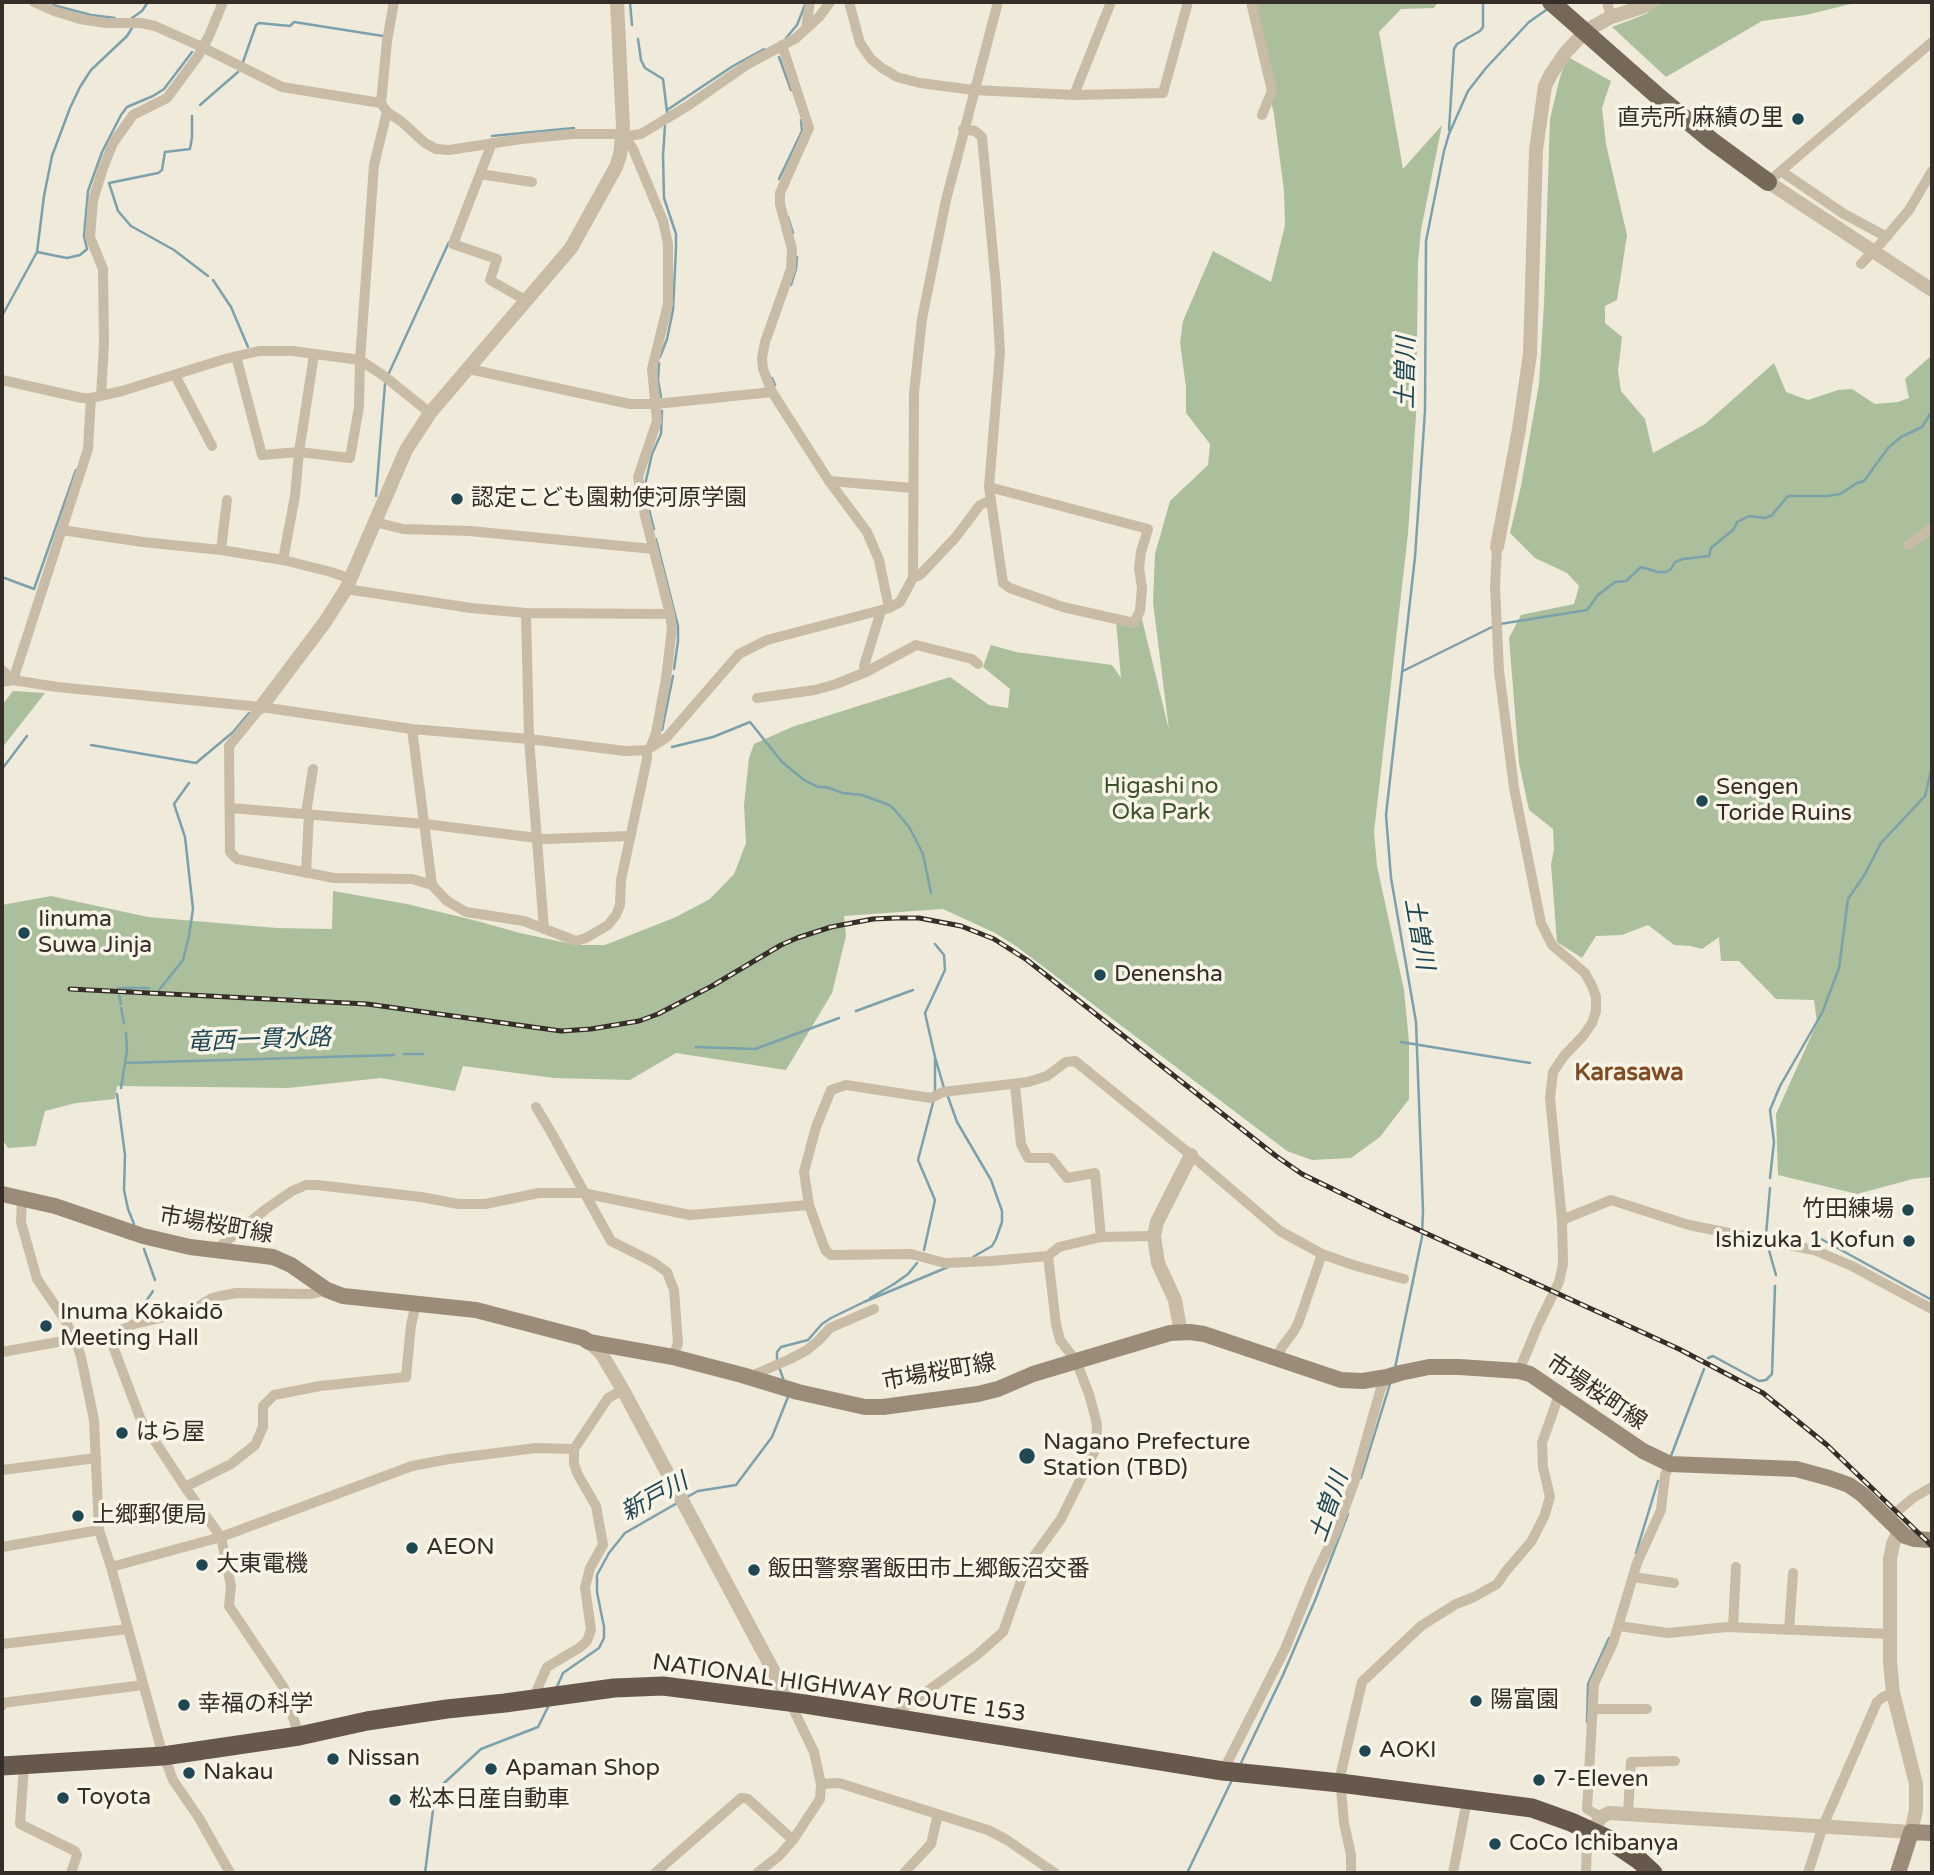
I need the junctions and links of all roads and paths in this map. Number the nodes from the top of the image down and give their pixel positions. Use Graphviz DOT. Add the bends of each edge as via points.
graph roads {
  1 [pos="34,2"];
  2 [pos="223,2"];
  3 [pos="394,2"];
  4 [pos="617,2"];
  5 [pos="810,2"];
  6 [pos="830,2"];
  7 [pos="849,2"];
  8 [pos="998,2"];
  9 [pos="1111,2"];
  10 [pos="1188,2"];
  11 [pos="1251,2"];
  12 [pos="1550,2"];
  13 [pos="1607,2"];
  14 [pos="1651,2"];
  15 [pos="1611,17"];
  16 [pos="806,28"];
  17 [pos="1932,42"];
  18 [pos="782,45"];
  19 [pos="202,47"];
  20 [pos="974,90"];
  21 [pos="1074,95"];
  22 [pos="384,107"];
  23 [pos="1262,115"];
  24 [pos="963,129"];
  25 [pos="622,134"];
  26 [pos="492,144"];
  27 [pos="1932,171"];
  28 [pos="480,174"];
  29 [pos="1774,176"];
  30 [pos="532,182"];
  31 [pos="1884,240"];
  32 [pos="1861,264"];
  33 [pos="1932,290"];
  34 [pos="527,301"];
  35 [pos="314,355"];
  36 [pos="236,356"];
  37 [pos="359,360"];
  38 [pos="469,369"];
  39 [pos="175,375"];
  40 [pos="2,380"];
  41 [pos="772,392"];
  42 [pos="96,397"];
  43 [pos="656,404"];
  44 [pos="430,413"];
  45 [pos="212,446"];
  46 [pos="299,452"];
  47 [pos="829,481"];
  48 [pos="989,487"];
  49 [pos="912,488"];
  50 [pos="227,500"];
  51 [pos="991,500"];
  52 [pos="375,522"];
  53 [pos="1932,528"];
  54 [pos="61,530"];
  55 [pos="1908,545"];
  56 [pos="1497,547"];
  57 [pos="653,549"];
  58 [pos="221,550"];
  59 [pos="283,560"];
  60 [pos="913,578"];
  61 [pos="349,584"];
  62 [pos="885,609"];
  63 [pos="526,613"];
  64 [pos="670,614"];
  65 [pos="978,664"];
  66 [pos="2,670"];
  67 [pos="866,672"];
  68 [pos="7,681"];
  69 [pos="757,698"];
  70 [pos="261,707"];
  71 [pos="412,729"];
  72 [pos="529,739"];
  73 [pos="649,748"];
  74 [pos="313,769"];
  75 [pos="230,808"];
  76 [pos="308,813"];
  77 [pos="425,824"];
  78 [pos="631,836"];
  79 [pos="537,838"];
  80 [pos="306,873"];
  81 [pos="432,885"];
  82 [pos="544,929"];
  83 [pos="1015,1084"];
  84 [pos="536,1107"];
  85 [pos="1191,1155"];
  86 [pos="583,1193"];
  87 [pos="2,1194"];
  88 [pos="22,1198"];
  89 [pos="809,1205"];
  90 [pos="1562,1220"];
  91 [pos="1154,1236"];
  92 [pos="1101,1237"];
  93 [pos="218,1250"];
  94 [pos="1322,1254"];
  95 [pos="1048,1256"];
  96 [pos="1404,1279"];
  97 [pos="327,1290"];
  98 [pos="415,1304"];
  99 [pos="874,1309"];
  100 [pos="1932,1309"];
  101 [pos="120,1331"];
  102 [pos="1181,1333"];
  103 [pos="76,1342"];
  104 [pos="589,1342"];
  105 [pos="2,1352"];
  106 [pos="673,1357"];
  107 [pos="1276,1359"];
  108 [pos="1076,1361"];
  109 [pos="1519,1371"];
  110 [pos="1394,1375"];
  111 [pos="749,1377"];
  112 [pos="623,1390"];
  113 [pos="1559,1395"];
  114 [pos="574,1449"];
  115 [pos="96,1458"];
  116 [pos="1670,1464"];
  117 [pos="2,1470"];
  118 [pos="185,1487"];
  119 [pos="1932,1487"];
  120 [pos="1893,1525"];
  121 [pos="99,1530"];
  122 [pos="221,1537"];
  123 [pos="1932,1540"];
  124 [pos="2,1547"];
  125 [pos="111,1567"];
  126 [pos="1736,1567"];
  127 [pos="1793,1573"];
  128 [pos="1633,1577"];
  129 [pos="1674,1583"];
  130 [pos="1619,1626"];
  131 [pos="1733,1628"];
  132 [pos="128,1629"];
  133 [pos="1789,1630"];
  134 [pos="1890,1634"];
  135 [pos="2,1644"];
  136 [pos="143,1685"];
  137 [pos="1893,1693"];
  138 [pos="537,1698"];
  139 [pos="790,1702"];
  140 [pos="2,1706"];
  141 [pos="1593,1709"];
  142 [pos="1647,1709"];
  143 [pos="890,1718"];
  144 [pos="299,1736"];
  145 [pos="163,1756"];
  146 [pos="1675,1761"];
  147 [pos="24,1765"];
  148 [pos="2,1766"];
  149 [pos="1231,1772"];
  150 [pos="1340,1783"];
  151 [pos="821,1784"];
  152 [pos="1467,1800"];
  153 [pos="938,1814"];
  154 [pos="1628,1814"];
  155 [pos="1597,1824"];
  156 [pos="1823,1826"];
  157 [pos="1911,1832"];
  158 [pos="1932,1833"];
  159 [pos="793,1840"];
  160 [pos="71,1873"];
  161 [pos="230,1873"];
  162 [pos="655,1873"];
  163 [pos="757,1873"];
  164 [pos="904,1873"];
  165 [pos="1055,1873"];
  166 [pos="1351,1873"];
  167 [pos="1453,1873"];
  168 [pos="1586,1873"];
  169 [pos="1653,1873"];
  170 [pos="1808,1873"];
  171 [pos="1898,1873"];
  1 -- 19 [label="street" via="80,19 155,26"];
  2 -- 19 [label="street"];
  3 -- 22 [label="street"];
  4 -- 25 [label="street"];
  5 -- 16 [label="street"];
  6 -- 16 [label="street"];
  7 -- 20 [label="street" via="860,43 882,68 920,83"];
  8 -- 20 [label="street"];
  9 -- 21 [label="street"];
  10 -- 21 [label="street" via="1163,93"];
  11 -- 23 [label="street" via="1272,91"];
  12 -- 29 [label="main road, bridge" via="1713,141"];
  13 -- 15 [label="street"];
  14 -- 15 [label="street"];
  15 -- 56 [label="street" via="1587,30 1545,86 1536,150 1530,354"];
  16 -- 18 [label="street"];
  17 -- 29 [label="street"];
  18 -- 25 [label="street" via="641,134"];
  18 -- 41 [label="street" via="809,128 780,193 792,249 791,269 762,358"];
  19 -- 22 [label="street" via="282,87"];
  19 -- 42 [label="street" via="167,98 133,115 113,143 93,200 90,237 103,269 104,344"];
  20 -- 21 [label="street"];
  20 -- 24 [label="street"];
  22 -- 26 [label="street" via="436,149"];
  22 -- 37 [label="street" via="374,165"];
  24 -- 48 [label="street" via="982,137 996,286 1000,352"];
  24 -- 49 [label="street" via="922,320 914,393"];
  25 -- 26 [label="street" via="572,134"];
  25 -- 34 [label="street" via="616,167 575,242"];
  25 -- 43 [label="street" via="634,149 668,244 668,304 652,369"];
  26 -- 28 [label="street"];
  27 -- 31 [label="street"];
  28 -- 30 [label="street"];
  28 -- 34 [label="street" via="453,244 497,259 490,280"];
  29 -- 31 [label="street"];
  29 -- 33 [label="street"];
  31 -- 32 [label="street, bridge"];
  34 -- 38 [label="street"];
  35 -- 36 [label="street" via="259,351"];
  35 -- 37 [label="street"];
  35 -- 46 [label="street"];
  36 -- 39 [label="street"];
  36 -- 46 [label="street" via="262,456"];
  37 -- 44 [label="street"];
  37 -- 46 [label="street" via="359,407 350,458"];
  38 -- 43 [label="street" via="630,404"];
  38 -- 44 [label="street"];
  39 -- 42 [label="street"];
  39 -- 45 [label="street"];
  40 -- 42 [label="street"];
  41 -- 43 [label="street"];
  41 -- 47 [label="street"];
  42 -- 54 [label="street" via="88,449"];
  43 -- 57 [label="street" via="657,421 638,477"];
  44 -- 52 [label="street" via="406,450"];
  46 -- 59 [label="street"];
  47 -- 49 [label="street"];
  47 -- 62 [label="street" via="867,532 879,560"];
  48 -- 51 [label="street"];
  48 -- 51 [label="street" via="1148,528 1139,568 1140,611 1134,622 1063,607 1003,583"];
  49 -- 60 [label="street"];
  50 -- 58 [label="street"];
  51 -- 60 [label="street" via="980,505 955,538"];
  52 -- 57 [label="street" via="403,529"];
  52 -- 61 [label="street"];
  53 -- 55 [label="street"];
  54 -- 58 [label="street"];
  54 -- 68 [label="street"];
  56 -- 90 [label="street" via="1499,671 1514,788 1541,923 1552,945 1585,973 1596,997 1592,1023 1553,1072 1550,1098"];
  57 -- 64 [label="street"];
  58 -- 59 [label="street"];
  59 -- 61 [label="street" via="331,572"];
  60 -- 62 [label="street" via="900,602"];
  61 -- 63 [label="street" via="471,608"];
  61 -- 70 [label="street"];
  62 -- 67 [label="street" via="864,666"];
  62 -- 73 [label="street" via="768,640 739,654 667,737"];
  63 -- 64 [label="street"];
  63 -- 72 [label="street"];
  64 -- 73 [label="street" via="666,679"];
  65 -- 67 [label="street" via="916,645"];
  66 -- 68 [label="street"];
  67 -- 69 [label="street" via="815,690"];
  68 -- 70 [label="street"];
  70 -- 71 [label="street"];
  70 -- 75 [label="street" via="229,746"];
  71 -- 72 [label="street"];
  71 -- 77 [label="street"];
  72 -- 73 [label="street" via="625,751"];
  72 -- 79 [label="street"];
  73 -- 78 [label="street"];
  74 -- 76 [label="street"];
  75 -- 76 [label="street"];
  75 -- 80 [label="street" via="230,852 237,859"];
  76 -- 77 [label="street"];
  76 -- 80 [label="street"];
  77 -- 79 [label="street"];
  77 -- 81 [label="street"];
  78 -- 79 [label="street"];
  78 -- 82 [label="street" via="620,905 608,925 576,941"];
  79 -- 82 [label="street"];
  80 -- 81 [label="street" via="412,879"];
  81 -- 82 [label="street" via="466,912"];
  83 -- 85 [label="street" via="1047,1076 1075,1061"];
  83 -- 89 [label="street" via="935,1096 846,1085 831,1090 804,1172"];
  83 -- 92 [label="street" via="1021,1144 1028,1158 1051,1158 1067,1178 1095,1173"];
  84 -- 86 [label="street"];
  85 -- 91 [label="street"];
  85 -- 94 [label="street" via="1280,1231"];
  86 -- 89 [label="street" via="690,1215"];
  86 -- 93 [label="street" via="539,1193 485,1204 458,1204 306,1185 266,1209"];
  86 -- 106 [label="street" via="611,1241 667,1272 675,1299 678,1343"];
  87 -- 88 [label="main road, 市場桜町線"];
  88 -- 93 [label="main road, 市場桜町線" via="144,1236"];
  88 -- 103 [label="street" via="23,1229 37,1279"];
  89 -- 95 [label="street" via="831,1255 912,1254 945,1263"];
  90 -- 100 [label="street" via="1611,1200 1689,1225 1814,1250"];
  90 -- 109 [label="street" via="1559,1282"];
  91 -- 92 [label="street"];
  91 -- 102 [label="street"];
  92 -- 95 [label="street" via="1059,1247"];
  93 -- 97 [label="main road, 市場桜町線" via="273,1257"];
  94 -- 96 [label="street"];
  94 -- 107 [label="street" via="1299,1321"];
  95 -- 108 [label="street" via="1060,1340"];
  97 -- 98 [label="main road, 市場桜町線"];
  97 -- 101 [label="street" via="220,1296 191,1311"];
  98 -- 104 [label="main road, 市場桜町線" via="476,1310"];
  98 -- 118 [label="street" via="406,1377 274,1395 263,1406 263,1427 255,1445 231,1464"];
  99 -- 111 [label="street" via="830,1328 807,1350"];
  101 -- 103 [label="street"];
  101 -- 118 [label="street" via="114,1349 141,1420"];
  102 -- 107 [label="main road, 市場桜町線" via="1204,1335"];
  102 -- 108 [label="main road, 市場桜町線"];
  103 -- 105 [label="street"];
  103 -- 115 [label="street" via="94,1419"];
  104 -- 106 [label="main road, 市場桜町線"];
  104 -- 112 [label="street"];
  106 -- 111 [label="main road, 市場桜町線"];
  107 -- 110 [label="main road, 市場桜町線" via="1341,1380"];
  108 -- 111 [label="main road, 市場桜町線" via="978,1394 883,1407 865,1407"];
  108 -- 143 [label="street" via="1097,1424 1096,1448 1061,1519 1026,1566 1003,1632"];
  109 -- 110 [label="main road, 市場桜町線" via="1429,1367"];
  109 -- 113 [label="main road, 市場桜町線"];
  110 -- 149 [label="street" via="1381,1388 1336,1532"];
  112 -- 114 [label="street" via="608,1398"];
  112 -- 139 [label="street"];
  113 -- 116 [label="main road, 市場桜町線"];
  113 -- 150 [label="street" via="1542,1443 1550,1497 1531,1542 1497,1584 1421,1626 1362,1682"];
  114 -- 122 [label="street" via="536,1448 412,1466"];
  114 -- 138 [label="street" via="578,1475 596,1506 603,1545 585,1587 591,1630 579,1648 547,1667"];
  115 -- 117 [label="street"];
  115 -- 121 [label="street"];
  116 -- 120 [label="main road, 市場桜町線" via="1796,1469 1829,1478 1863,1495"];
  116 -- 128 [label="street" via="1661,1510"];
  118 -- 122 [label="street"];
  119 -- 120 [label="street" via="1913,1497"];
  120 -- 123 [label="main road, 市場桜町線" via="1905,1536"];
  120 -- 134 [label="street"];
  121 -- 124 [label="street"];
  121 -- 125 [label="street"];
  122 -- 125 [label="street"];
  122 -- 144 [label="street" via="231,1586 229,1606 284,1688"];
  125 -- 132 [label="street"];
  126 -- 131 [label="street"];
  127 -- 133 [label="street"];
  128 -- 129 [label="street"];
  128 -- 130 [label="street"];
  130 -- 131 [label="street" via="1668,1633"];
  130 -- 141 [label="street" via="1594,1684"];
  131 -- 133 [label="street"];
  132 -- 135 [label="street"];
  132 -- 136 [label="street"];
  133 -- 134 [label="street"];
  134 -- 137 [label="street"];
  136 -- 140 [label="street"];
  136 -- 145 [label="street"];
  137 -- 156 [label="street" via="1877,1702"];
  137 -- 157 [label="street" via="1916,1777"];
  138 -- 139 [label="highway, NATIONAL HIGHWAY ROUTE 153" via="663,1686"];
  138 -- 144 [label="highway, NATIONAL HIGHWAY ROUTE 153" via="367,1721"];
  139 -- 143 [label="highway, NATIONAL HIGHWAY ROUTE 153"];
  139 -- 151 [label="street" via="814,1752"];
  141 -- 142 [label="street"];
  141 -- 155 [label="street" via="1587,1809"];
  143 -- 149 [label="highway, NATIONAL HIGHWAY ROUTE 153"];
  144 -- 145 [label="highway, NATIONAL HIGHWAY ROUTE 153"];
  145 -- 147 [label="highway, NATIONAL HIGHWAY ROUTE 153"];
  145 -- 161 [label="street"];
  146 -- 154 [label="street" via="1630,1762"];
  147 -- 148 [label="highway, NATIONAL HIGHWAY ROUTE 153"];
  147 -- 160 [label="street" via="20,1824 75,1851"];
  149 -- 150 [label="highway, NATIONAL HIGHWAY ROUTE 153"];
  150 -- 152 [label="highway, NATIONAL HIGHWAY ROUTE 153"];
  150 -- 166 [label="street"];
  151 -- 153 [label="street" via="839,1783"];
  151 -- 159 [label="street" via="820,1799"];
  152 -- 155 [label="highway, NATIONAL HIGHWAY ROUTE 153" via="1531,1808"];
  152 -- 167 [label="street"];
  153 -- 164 [label="street" via="931,1844"];
  153 -- 165 [label="street" via="988,1830"];
  154 -- 155 [label="street" via="1609,1813"];
  154 -- 156 [label="street"];
  155 -- 168 [label="street" via="1587,1840"];
  155 -- 169 [label="highway, NATIONAL HIGHWAY ROUTE 153"];
  156 -- 157 [label="street"];
  156 -- 170 [label="street"];
  157 -- 158 [label="main road"];
  157 -- 171 [label="main road"];
  159 -- 162 [label="street" via="748,1799 741,1798"];
  159 -- 163 [label="street"];
}
